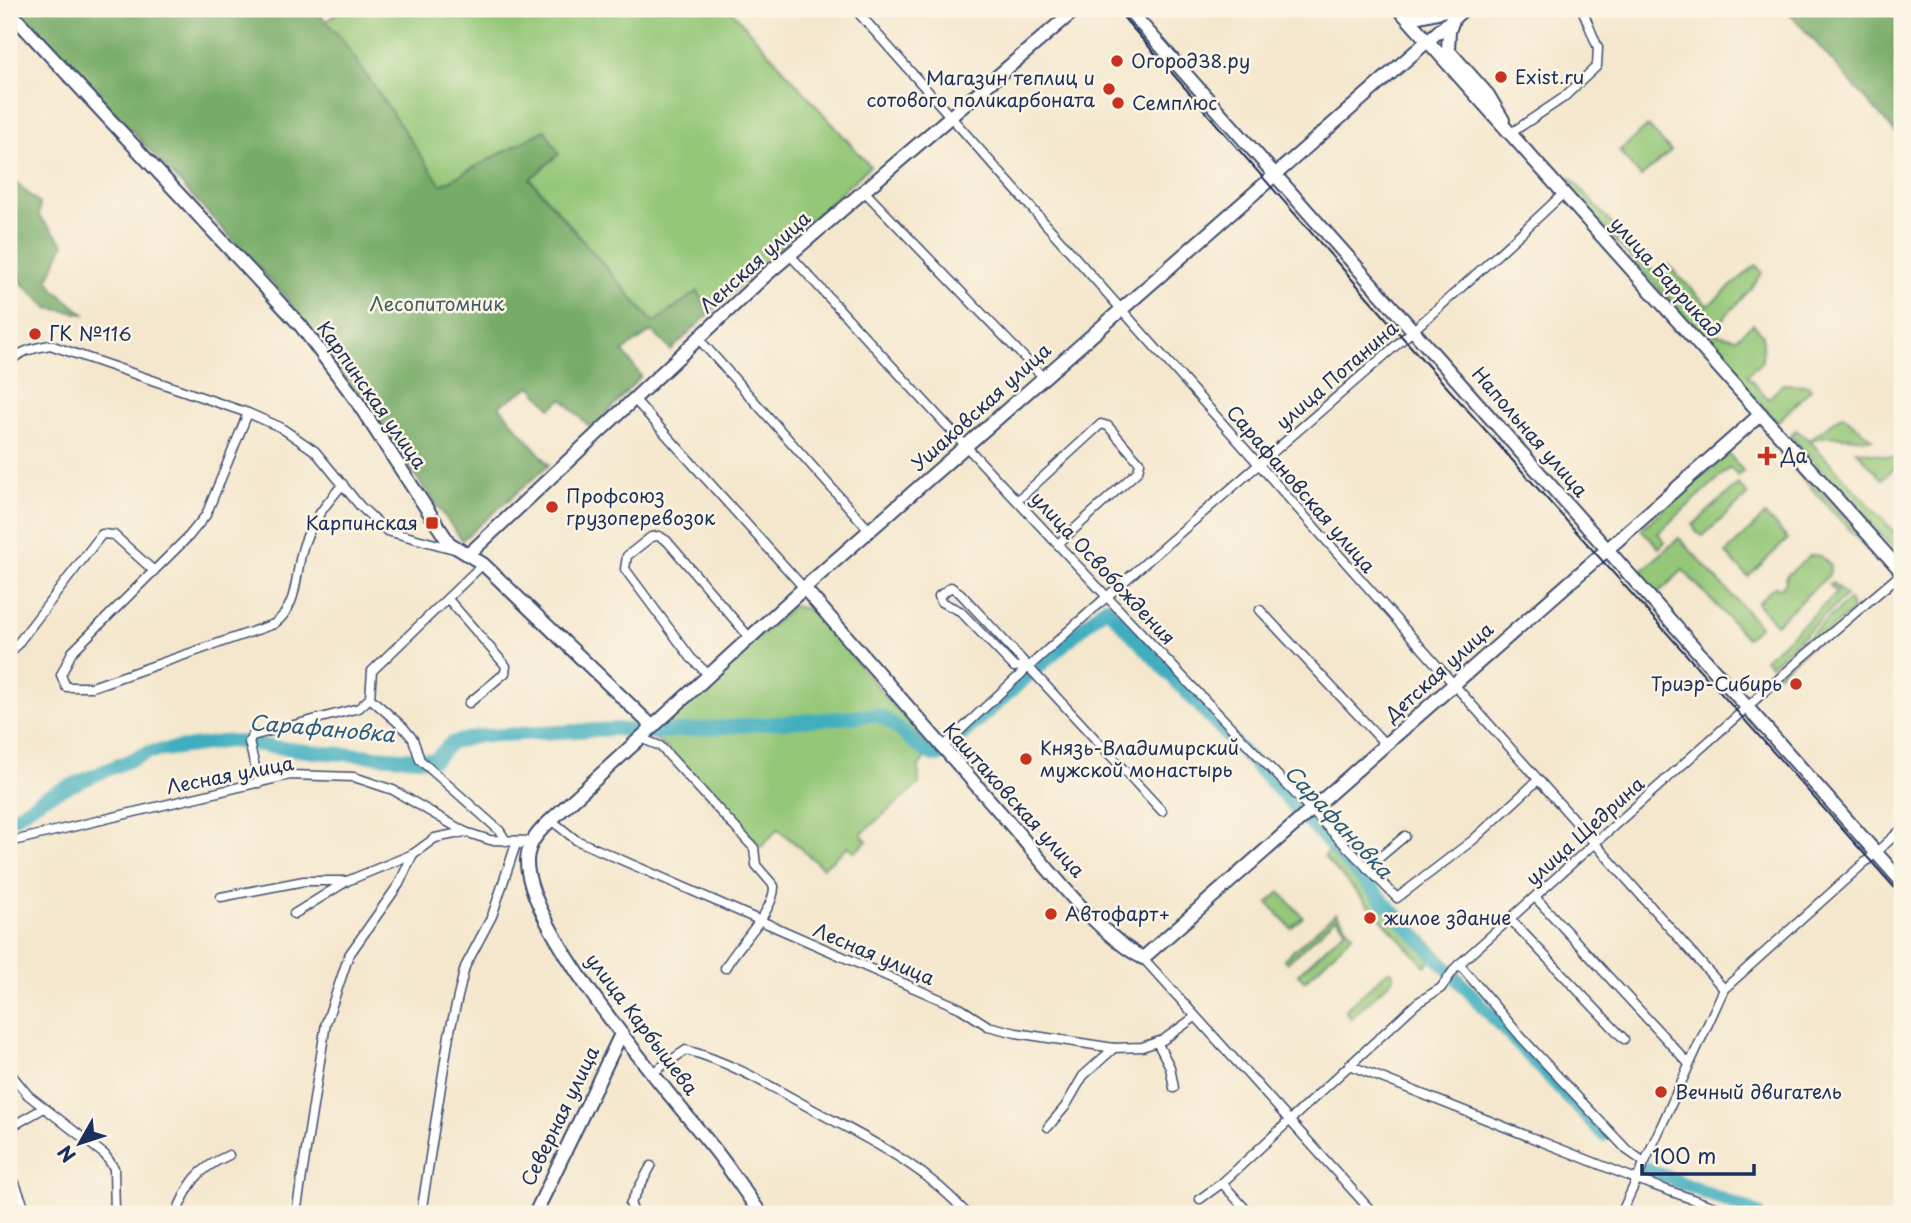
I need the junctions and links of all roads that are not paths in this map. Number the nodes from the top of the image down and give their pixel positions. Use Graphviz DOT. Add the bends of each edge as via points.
graph roads {
  1 [pos="855,9"];
  2 [pos="1076,9"];
  3 [pos="1128,9"];
  4 [pos="1399,9"];
  5 [pos="1464,9"];
  6 [pos="1581,9"];
  7 [pos="9,11"];
  8 [pos="1452,15"];
  9 [pos="1427,41"];
  10 [pos="951,115"];
  11 [pos="1511,133"];
  12 [pos="1276,174"];
  13 [pos="864,191"];
  14 [pos="1564,193"];
  15 [pos="790,256"];
  16 [pos="1122,309"];
  17 [pos="1413,330"];
  18 [pos="698,338"];
  19 [pos="9,363"];
  20 [pos="1043,377"];
  21 [pos="635,401"];
  22 [pos="248,413"];
  23 [pos="1761,414"];
  24 [pos="967,446"];
  25 [pos="1259,463"];
  26 [pos="343,484"];
  27 [pos="1018,500"];
  28 [pos="870,531"];
  29 [pos="1059,543"];
  30 [pos="1609,550"];
  31 [pos="463,552"];
  32 [pos="483,564"];
  33 [pos="154,571"];
  34 [pos="1902,572"];
  35 [pos="804,588"];
  36 [pos="1105,598"];
  37 [pos="448,599"];
  38 [pos="1260,610"];
  39 [pos="750,638"];
  40 [pos="9,655"];
  41 [pos="1028,666"];
  42 [pos="709,675"];
  43 [pos="1452,686"];
  44 [pos="370,698"];
  45 [pos="469,703"];
  46 [pos="1749,706"];
  47 [pos="653,727"];
  48 [pos="640,738"];
  49 [pos="1386,745"];
  50 [pos="947,753"];
  51 [pos="1538,780"];
  52 [pos="259,783"];
  53 [pos="1162,811"];
  54 [pos="1307,815"];
  55 [pos="551,820"];
  56 [pos="1902,829"];
  57 [pos="465,832"];
  58 [pos="1405,836"];
  59 [pos="506,841"];
  60 [pos="517,841"];
  61 [pos="532,841"];
  62 [pos="9,842"];
  63 [pos="1596,842"];
  64 [pos="1878,853"];
  65 [pos="413,854"];
  66 [pos="527,859"];
  67 [pos="1367,868"];
  68 [pos="347,881"];
  69 [pos="1902,882"];
  70 [pos="221,897"];
  71 [pos="1535,897"];
  72 [pos="294,914"];
  73 [pos="1510,919"];
  74 [pos="759,922"];
  75 [pos="1143,958"];
  76 [pos="1458,966"];
  77 [pos="726,968"];
  78 [pos="1724,989"];
  79 [pos="1195,1017"];
  80 [pos="621,1034"];
  81 [pos="1624,1038"];
  82 [pos="1157,1042"];
  83 [pos="1114,1048"];
  84 [pos="1689,1064"];
  85 [pos="1349,1065"];
  86 [pos="9,1072"];
  87 [pos="652,1073"];
  88 [pos="1174,1088"];
  89 [pos="44,1108"];
  90 [pos="1289,1119"];
  91 [pos="1048,1127"];
  92 [pos="9,1128"];
  93 [pos="229,1155"];
  94 [pos="1644,1162"];
  95 [pos="651,1166"];
  96 [pos="9,1168"];
  97 [pos="1636,1179"];
  98 [pos="1222,1183"];
  99 [pos="1200,1199"];
  100 [pos="27,1214"];
  101 [pos="115,1214"];
  102 [pos="176,1214"];
  103 [pos="296,1214"];
  104 [pos="421,1214"];
  105 [pos="535,1214"];
  106 [pos="635,1214"];
  107 [pos="761,1214"];
  108 [pos="967,1214"];
  109 [pos="1250,1214"];
  110 [pos="1374,1214"];
  111 [pos="1621,1214"];
  112 [pos="1734,1214"];
  1 -- 10 [label="street, Сарафановская улица"];
  2 -- 10 [label="street, Ленская улица"];
  3 -- 12 [label="street, Напольная улица"];
  4 -- 8 [label="street" via="1420,16"];
  4 -- 9 [label="street, улица Баррикад"];
  5 -- 8 [label="street, Ушаковская улица"];
  6 -- 11 [label="street" via="1598,48 1597,66 1563,98"];
  7 -- 31 [label="street, Карпинская улица" via="301,326 354,397 441,531"];
  8 -- 9 [label="street, Ушаковская улица"];
  8 -- 11 [label="street" via="1448,50 1488,95"];
  9 -- 11 [label="street, улица Баррикад"];
  9 -- 12 [label="street, Ушаковская улица"];
  10 -- 13 [label="street, Ленская улица"];
  10 -- 16 [label="street, Сарафановская улица"];
  11 -- 14 [label="street, улица Баррикад"];
  12 -- 16 [label="street, Ушаковская улица"];
  12 -- 17 [label="street, Напольная улица"];
  13 -- 15 [label="street, Ленская улица"];
  13 -- 20 [label="street"];
  14 -- 17 [label="street, улица Потанина"];
  14 -- 23 [label="street, улица Баррикад"];
  15 -- 18 [label="street, Ленская улица"];
  15 -- 24 [label="street, улица Освобождения"];
  16 -- 20 [label="street, Ушаковская улица"];
  16 -- 25 [label="street, Сарафановская улица"];
  17 -- 25 [label="street, улица Потанина"];
  17 -- 30 [label="street, Напольная улица"];
  18 -- 21 [label="street, Ленская улица"];
  18 -- 28 [label="street"];
  19 -- 22 [label="street" via="33,348 50,345"];
  20 -- 24 [label="street, Ушаковская улица"];
  21 -- 31 [label="street, Ленская улица"];
  21 -- 35 [label="street, Каштаковская улица"];
  22 -- 26 [label="street" via="306,444"];
  22 -- 33 [label="street" via="206,515"];
  23 -- 30 [label="street, Детская улица"];
  23 -- 34 [label="street, улица Баррикад"];
  24 -- 27 [label="street, улица Освобождения"];
  24 -- 28 [label="street, Ушаковская улица"];
  25 -- 36 [label="street, улица Потанина"];
  25 -- 43 [label="street, Сарафановская улица"];
  26 -- 31 [label="street" via="387,531"];
  26 -- 33 [label="street" via="320,510 304,542 292,606 274,624 92,688 66,687 61,675 72,652"];
  27 -- 29 [label="street, улица Освобождения"];
  27 -- 29 [label="street" via="1101,424 1108,426 1140,463 1138,471"];
  28 -- 35 [label="street, Ушаковская улица"];
  29 -- 36 [label="street, улица Освобождения"];
  30 -- 43 [label="street, Детская улица"];
  30 -- 46 [label="street, Напольная улица"];
  31 -- 32 [label="street, Карпинская улица"];
  32 -- 37 [label="street"];
  32 -- 47 [label="street, Карпинская улица"];
  33 -- 40 [label="street" via="114,535 102,534"];
  34 -- 46 [label="street, улица Щедрина"];
  35 -- 39 [label="street, Ушаковская улица"];
  35 -- 50 [label="street, Каштаковская улица"];
  36 -- 41 [label="street, улица Потанина"];
  36 -- 54 [label="street, улица Освобождения"];
  37 -- 44 [label="street" via="372,671"];
  37 -- 45 [label="street" via="506,666 505,673"];
  38 -- 49 [label="street"];
  39 -- 42 [label="street, Ушаковская улица"];
  39 -- 42 [label="street" via="667,541 651,537 627,556 625,569 691,658"];
  41 -- 41 [label="street" via="960,593 951,587 942,591 941,602 960,611 1014,667"];
  41 -- 50 [label="street, улица Потанина"];
  41 -- 53 [label="street"];
  42 -- 47 [label="street, Ушаковская улица"];
  43 -- 49 [label="street, Детская улица"];
  43 -- 51 [label="street, Сарафановская улица"];
  44 -- 52 [label="street" via="359,708 258,733 249,744"];
  44 -- 59 [label="street" via="403,727 420,760"];
  46 -- 63 [label="street, улица Щедрина"];
  46 -- 64 [label="street, Напольная улица"];
  47 -- 48 [label="street, Ушаковская улица"];
  48 -- 55 [label="street, Ушаковская улица"];
  48 -- 74 [label="street" via="660,746 754,848 756,865 774,886 775,898"];
  49 -- 54 [label="street, Детская улица"];
  50 -- 75 [label="street, Каштаковская улица" via="1110,935"];
  51 -- 63 [label="street, Сарафановская улица"];
  51 -- 67 [label="street, улица Освобождения" via="1473,840 1397,898"];
  52 -- 57 [label="street, Лесная улица" via="290,775 354,777 393,790"];
  52 -- 62 [label="street, Лесная улица"];
  54 -- 67 [label="street, улица Освобождения"];
  54 -- 75 [label="street, Детская улица"];
  55 -- 61 [label="street, Ушаковская улица"];
  55 -- 74 [label="street, Лесная улица" via="576,840"];
  56 -- 64 [label="street"];
  57 -- 59 [label="street, Лесная улица"];
  57 -- 65 [label="street" via="435,838"];
  58 -- 67 [label="street"];
  59 -- 60 [label="street, Лесная улица"];
  60 -- 61 [label="street, Лесная улица"];
  60 -- 66 [label="street"];
  60 -- 104 [label="street" via="492,916 465,967 449,1035"];
  61 -- 66 [label="street, улица Карбышева"];
  63 -- 71 [label="street, улица Щедрина"];
  63 -- 78 [label="street, Сарафановская улица"];
  64 -- 69 [label="street, Напольная улица"];
  64 -- 78 [label="street"];
  65 -- 68 [label="street"];
  65 -- 103 [label="street" via="398,884 349,954 326,1023"];
  66 -- 80 [label="street, улица Карбышева" via="536,901"];
  68 -- 70 [label="street" via="303,881"];
  68 -- 72 [label="street"];
  71 -- 73 [label="street, улица Щедрина"];
  71 -- 84 [label="street"];
  73 -- 76 [label="street, улица Щедрина"];
  73 -- 81 [label="street"];
  74 -- 77 [label="street"];
  74 -- 83 [label="street, Лесная улица" via="960,1008 988,1026"];
  75 -- 79 [label="street, Каштаковская улица"];
  76 -- 85 [label="street, улица Щедрина" via="1441,988 1416,1003"];
  76 -- 94 [label="street" via="1627,1150"];
  78 -- 84 [label="street"];
  79 -- 82 [label="street, Лесная улица"];
  79 -- 90 [label="street, Каштаковская улица"];
  80 -- 87 [label="street, улица Карбышева"];
  80 -- 105 [label="street, Северная улица"];
  82 -- 83 [label="street, Лесная улица"];
  82 -- 88 [label="street" via="1170,1067"];
  83 -- 91 [label="street" via="1083,1076"];
  84 -- 94 [label="street"];
  85 -- 90 [label="street, улица Щедрина"];
  85 -- 97 [label="street"];
  86 -- 89 [label="street"];
  87 -- 107 [label="street, улица Карбышева"];
  87 -- 108 [label="street, улица Карбышева" via="686,1050 770,1084 905,1158"];
  89 -- 92 [label="street"];
  89 -- 101 [label="street" via="110,1161 116,1182"];
  90 -- 98 [label="street, улица Щедрина"];
  90 -- 110 [label="street, Каштаковская улица"];
  93 -- 102 [label="street" via="196,1175"];
  94 -- 97 [label="street"];
  95 -- 106 [label="street" via="630,1204"];
  96 -- 100 [label="street"];
  97 -- 111 [label="street"];
  97 -- 112 [label="street"];
  98 -- 99 [label="street, улица Щедрина"];
  98 -- 109 [label="street"];
}
